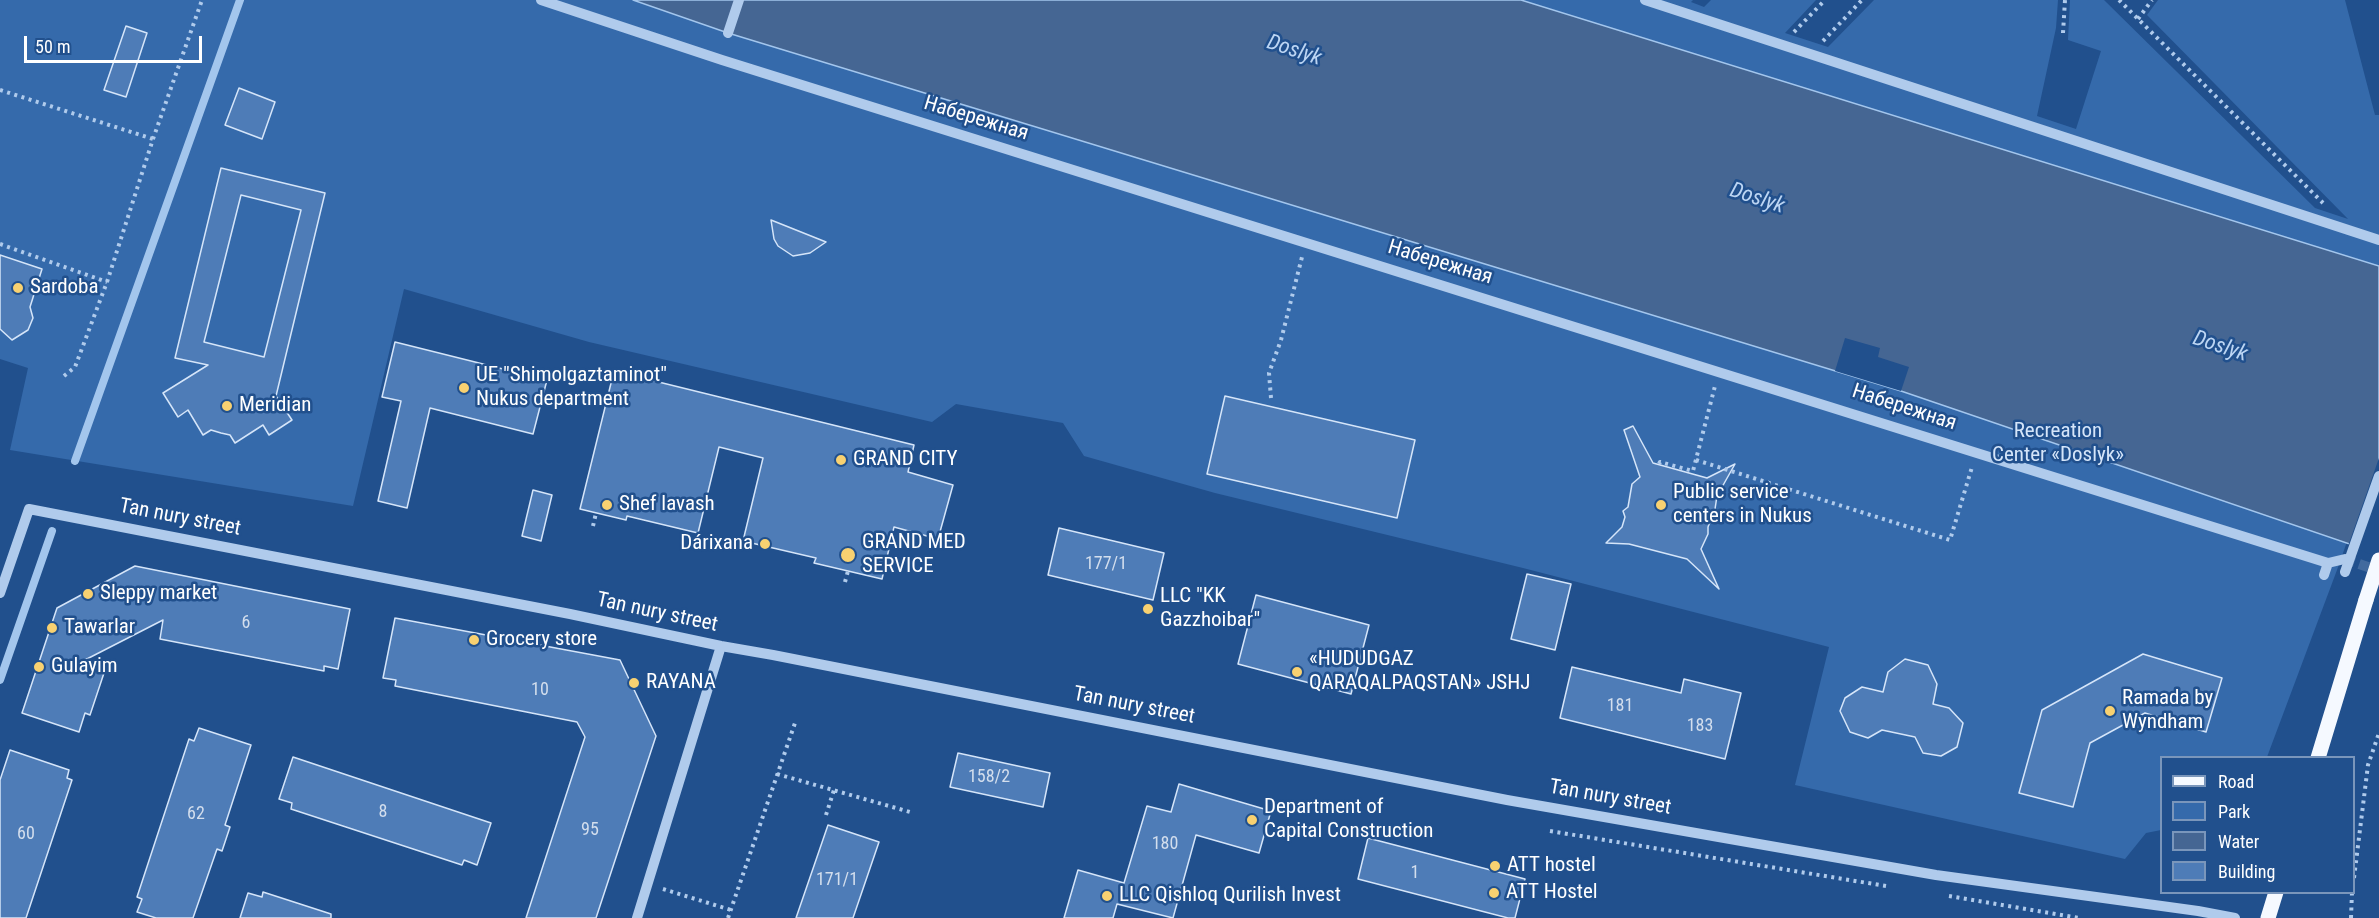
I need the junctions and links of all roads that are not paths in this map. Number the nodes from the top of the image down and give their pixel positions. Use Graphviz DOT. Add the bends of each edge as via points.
graph roads {
  1 [pos="541,0"];
  2 [pos="739,0"];
  3 [pos="1645,0"];
  4 [pos="728,33"];
  5 [pos="2379,240"];
  6 [pos="2379,476"];
  7 [pos="2345,559"];
  8 [pos="2379,560"];
  9 [pos="2328,562"];
  10 [pos="2345,572"];
  11 [pos="2324,575"];
  12 [pos="0,593"];
  13 [pos="722,646"];
  14 [pos="2319,756"];
  15 [pos="2275,894"];
  16 [pos="637,918"];
  17 [pos="2235,918"];
  18 [pos="2268,918"];
  1 -- 9 [label="street, Набережная"];
  2 -- 4 [label="street"];
  3 -- 5 [label="street"];
  6 -- 10 [label="street, bridge"];
  7 -- 9 [label="street"];
  8 -- 14 [label="main road, bridge"];
  9 -- 11 [label="street"];
  12 -- 13 [label="street, Tan nury street" via="28,509"];
  13 -- 16 [label="street"];
  13 -- 17 [label="street, Tan nury street" via="1507,800 1936,875"];
  15 -- 18 [label="main road"];
}
